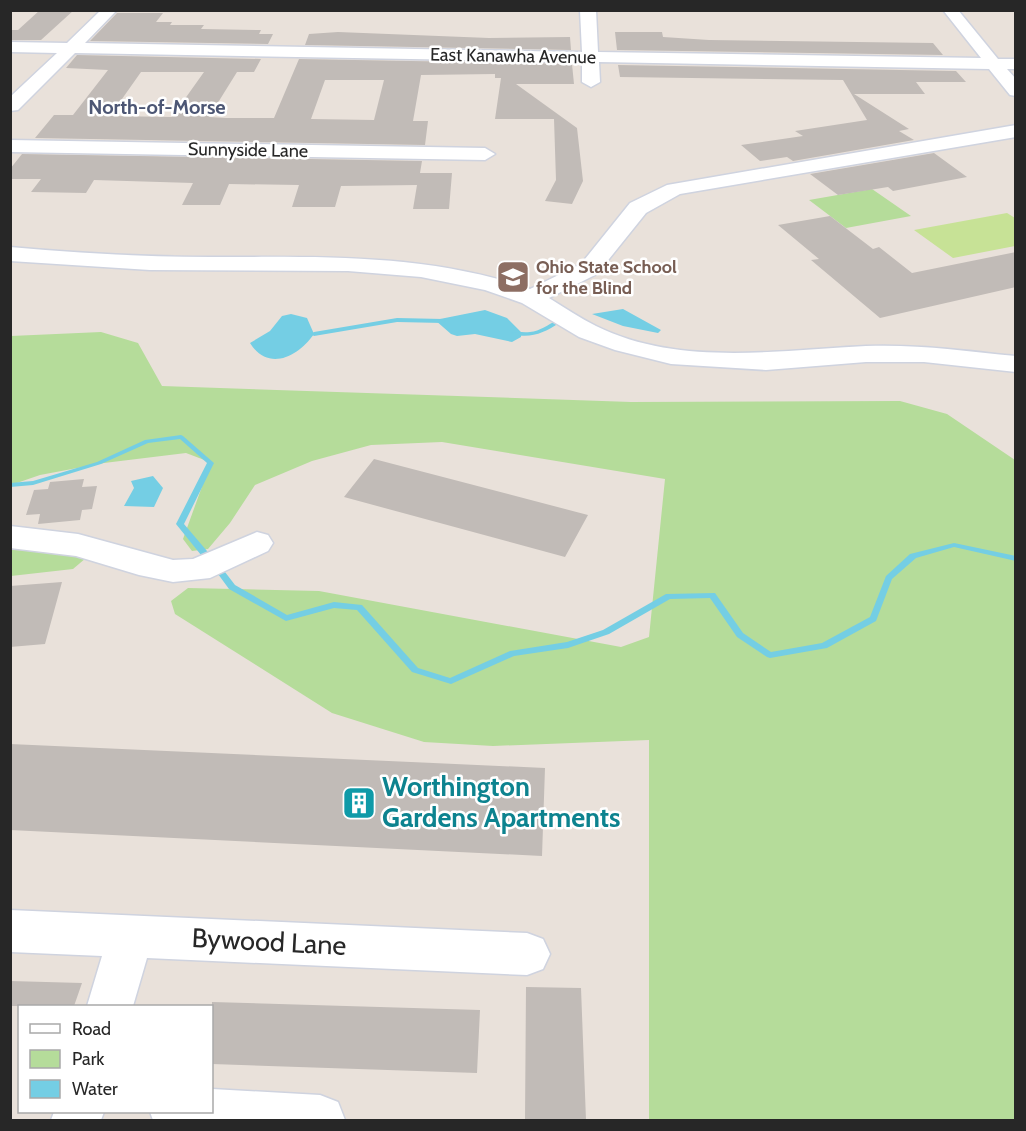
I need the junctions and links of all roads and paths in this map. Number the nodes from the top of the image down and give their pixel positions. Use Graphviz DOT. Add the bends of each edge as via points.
graph roads {
  1 [pos="110,10"];
  2 [pos="588,10"];
  3 [pos="950,10"];
  4 [pos="36,31"];
  5 [pos="10,38"];
  6 [pos="10,47"];
  7 [pos="72,48"];
  8 [pos="590,57"];
  9 [pos="993,64"];
  10 [pos="1016,64"];
  11 [pos="591,82"];
  12 [pos="1016,91"];
  13 [pos="12,106"];
  14 [pos="1016,131"];
  15 [pos="10,146"];
  16 [pos="485,154"];
  17 [pos="10,254"];
  18 [pos="531,298"];
  19 [pos="1016,364"];
  20 [pos="10,537"];
  21 [pos="257,543"];
  22 [pos="10,931"];
  23 [pos="131,936"];
  24 [pos="527,954"];
  25 [pos="110,1005"];
  26 [pos="193,1113"];
  27 [pos="320,1120"];
  1 -- 7 [label="street"];
  2 -- 8 [label="street"];
  3 -- 9 [label="street"];
  4 -- 5 [label="street" via="30,36"];
  6 -- 7 [label="street, East Kanawha Avenue"];
  7 -- 8 [label="street, East Kanawha Avenue"];
  7 -- 13 [label="street"];
  8 -- 9 [label="street, East Kanawha Avenue"];
  8 -- 11 [label="street"];
  9 -- 10 [label="street, East Kanawha Avenue"];
  9 -- 12 [label="street"];
  14 -- 18 [label="street" via="674,189 638,208 589,269"];
  15 -- 16 [label="street, Sunnyside Lane"];
  17 -- 18 [label="street" via="161,264 406,266 472,277"];
  18 -- 19 [label="street" via="588,332 671,356 766,362 924,354"];
  20 -- 21 [label="street" via="78,545 174,571 198,570"];
  22 -- 23 [label="street, Bywood Lane"];
  23 -- 24 [label="street, Bywood Lane"];
  23 -- 25 [label="street"];
  26 -- 27 [label="street"];
}
